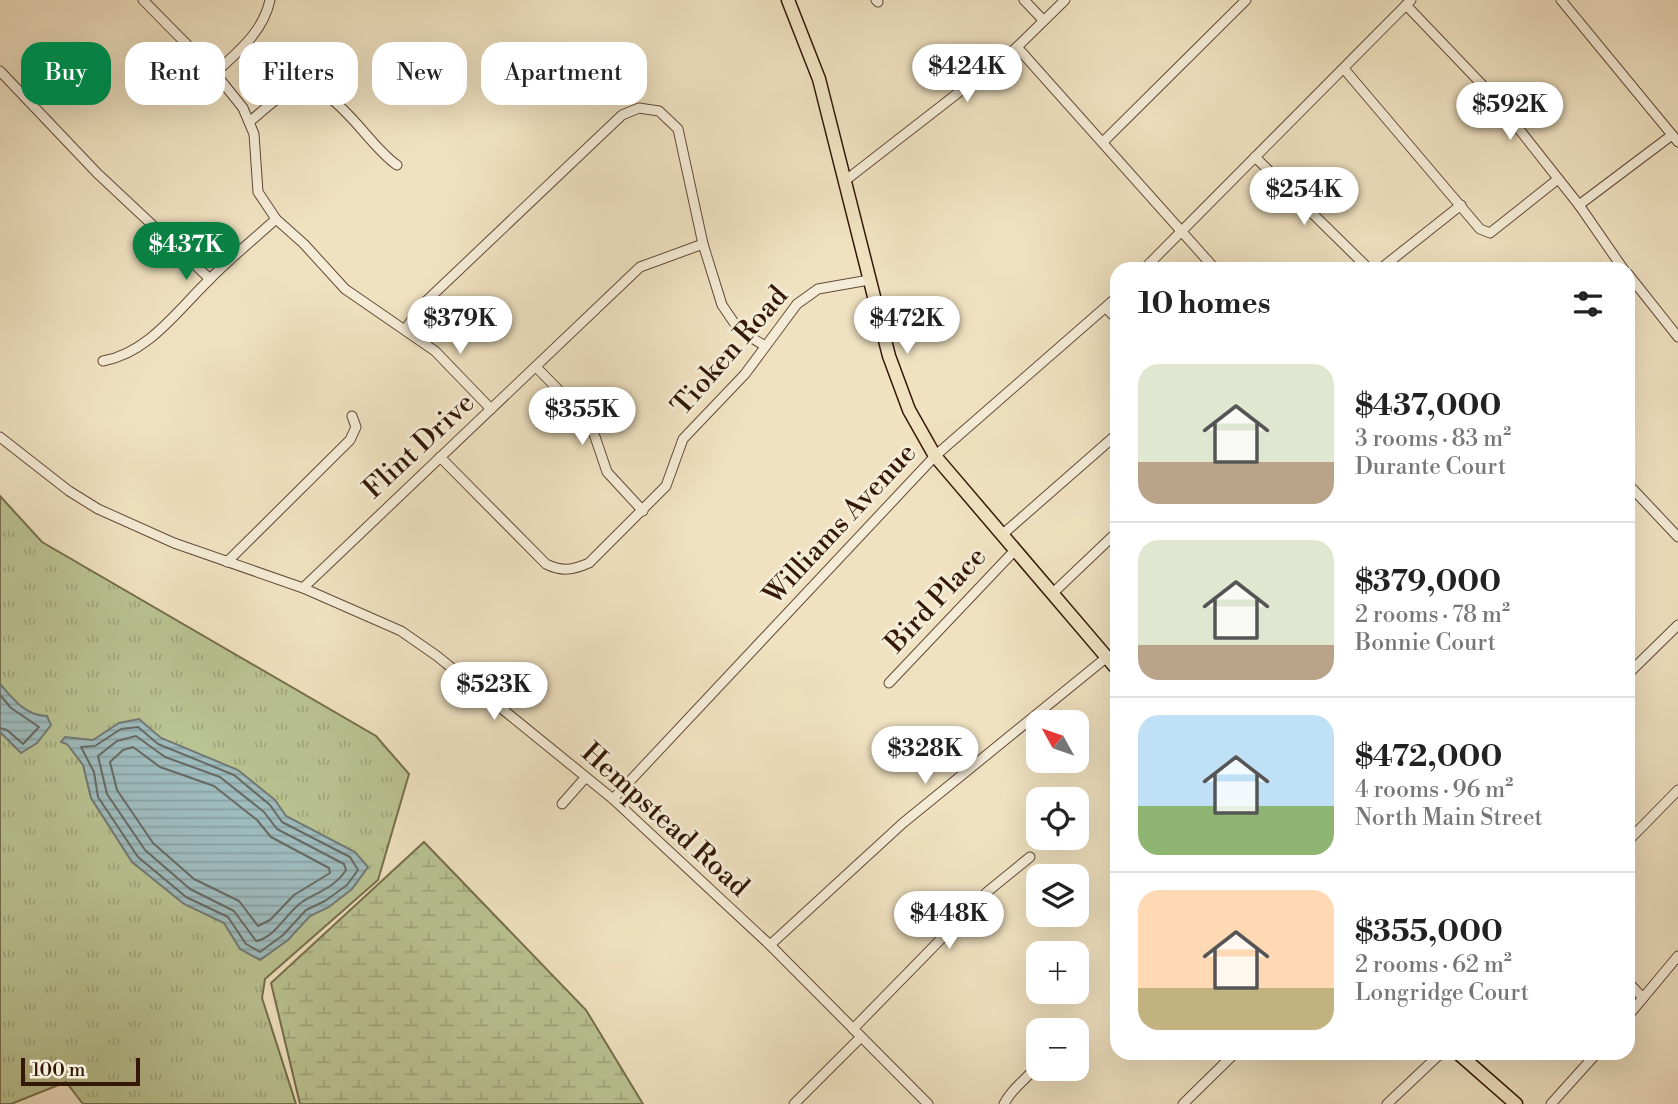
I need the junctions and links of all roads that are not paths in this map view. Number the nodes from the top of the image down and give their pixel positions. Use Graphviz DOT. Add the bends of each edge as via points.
graph roads {
  1 [pos="143,0"];
  2 [pos="270,0"];
  3 [pos="788,0"];
  4 [pos="1024,0"];
  5 [pos="1065,0"];
  6 [pos="1246,0"];
  7 [pos="1561,0"];
  8 [pos="1408,3"];
  9 [pos="1043,20"];
  10 [pos="185,42"];
  11 [pos="1017,47"];
  12 [pos="225,63"];
  13 [pos="1345,70"];
  14 [pos="0,71"];
  15 [pos="225,86"];
  16 [pos="250,122"];
  17 [pos="1675,139"];
  18 [pos="1104,142"];
  19 [pos="1255,157"];
  20 [pos="397,165"];
  21 [pos="1558,179"];
  22 [pos="846,180"];
  23 [pos="1461,205"];
  24 [pos="1579,205"];
  25 [pos="276,219"];
  26 [pos="1181,229"];
  27 [pos="703,244"];
  28 [pos="1150,262"];
  29 [pos="1209,262"];
  30 [pos="1362,262"];
  31 [pos="1389,262"];
  32 [pos="1618,262"];
  33 [pos="210,279"];
  34 [pos="869,279"];
  35 [pos="1635,283"];
  36 [pos="1110,305"];
  37 [pos="1107,309"];
  38 [pos="1110,312"];
  39 [pos="405,330"];
  40 [pos="1678,337"];
  41 [pos="765,346"];
  42 [pos="103,361"];
  43 [pos="536,367"];
  44 [pos="491,410"];
  45 [pos="352,416"];
  46 [pos="0,437"];
  47 [pos="1110,440"];
  48 [pos="935,456"];
  49 [pos="440,457"];
  50 [pos="1635,491"];
  51 [pos="643,511"];
  52 [pos="1003,534"];
  53 [pos="1678,537"];
  54 [pos="1110,539"];
  55 [pos="1016,549"];
  56 [pos="227,562"];
  57 [pos="303,588"];
  58 [pos="1053,593"];
  59 [pos="1678,625"];
  60 [pos="1107,657"];
  61 [pos="1110,661"];
  62 [pos="1635,667"];
  63 [pos="889,683"];
  64 [pos="585,778"];
  65 [pos="1678,790"];
  66 [pos="613,799"];
  67 [pos="562,804"];
  68 [pos="1635,834"];
  69 [pos="1030,857"];
  70 [pos="770,945"];
  71 [pos="1678,956"];
  72 [pos="1635,989"];
  73 [pos="1643,998"];
  74 [pos="1635,1008"];
  75 [pos="853,1029"];
  76 [pos="861,1037"];
  77 [pos="1228,1060"];
  78 [pos="1434,1060"];
  79 [pos="1466,1060"];
  80 [pos="1591,1060"];
  81 [pos="1026,1080"];
  82 [pos="794,1104"];
  83 [pos="928,1104"];
  84 [pos="1004,1104"];
  85 [pos="1183,1104"];
  86 [pos="1387,1104"];
  87 [pos="1517,1104"];
  88 [pos="1551,1104"];
  1 -- 10 [label="street"];
  2 -- 12 [label="street" via="266,17 246,45"];
  3 -- 22 [label="main road" via="819,79"];
  4 -- 9 [label="street"];
  5 -- 9 [label="street"];
  6 -- 18 [label="street"];
  7 -- 17 [label="street"];
  8 -- 13 [label="street"];
  8 -- 21 [label="street" via="1492,95"];
  9 -- 11 [label="street"];
  11 -- 18 [label="street"];
  11 -- 22 [label="street"];
  13 -- 19 [label="street"];
  13 -- 23 [label="street"];
  14 -- 33 [label="street" via="97,173"];
  15 -- 16 [label="street"];
  16 -- 20 [label="street" via="288,92 317,88"];
  16 -- 25 [label="street" via="258,192"];
  17 -- 24 [label="street"];
  18 -- 26 [label="street"];
  19 -- 26 [label="street"];
  19 -- 30 [label="street"];
  21 -- 23 [label="street" via="1490,233 1480,229"];
  21 -- 24 [label="street"];
  22 -- 34 [label="main road"];
  23 -- 31 [label="street"];
  24 -- 32 [label="street"];
  25 -- 33 [label="street"];
  25 -- 39 [label="street" via="345,289"];
  26 -- 28 [label="street"];
  26 -- 29 [label="street"];
  27 -- 39 [label="street" via="678,128 659,111 639,108 622,115 593,142 421,306"];
  27 -- 41 [label="street" via="722,305 739,330"];
  27 -- 43 [label="street, Flint Drive" via="640,267"];
  33 -- 42 [label="street" via="159,331 123,357"];
  34 -- 41 [label="street, Tioken Road" via="818,289 797,304"];
  34 -- 48 [label="main road" via="898,384"];
  35 -- 40 [label="street"];
  36 -- 37 [label="street, Williams Avenue"];
  37 -- 38 [label="street"];
  37 -- 48 [label="street, Williams Avenue"];
  39 -- 44 [label="street" via="435,351"];
  41 -- 51 [label="street, Tioken Road" via="745,374 683,439 666,486"];
  43 -- 44 [label="street, Flint Drive"];
  43 -- 51 [label="street" via="590,422 607,472"];
  44 -- 49 [label="street, Flint Drive"];
  45 -- 56 [label="street" via="356,427 350,440"];
  46 -- 56 [label="street, Hempstead Road" via="91,505"];
  47 -- 52 [label="street"];
  48 -- 52 [label="main road"];
  48 -- 66 [label="street, Williams Avenue"];
  49 -- 51 [label="street, Tioken Road" via="546,564 558,570 589,563"];
  49 -- 57 [label="street, Flint Drive"];
  50 -- 53 [label="street"];
  52 -- 55 [label="main road"];
  54 -- 58 [label="street"];
  55 -- 58 [label="main road"];
  55 -- 63 [label="street, Bird Place"];
  56 -- 57 [label="street, Hempstead Road"];
  57 -- 64 [label="street, Hempstead Road" via="401,631"];
  58 -- 60 [label="main road"];
  59 -- 62 [label="street"];
  60 -- 61 [label="main road"];
  60 -- 70 [label="street" via="903,823"];
  64 -- 66 [label="street, Hempstead Road"];
  64 -- 67 [label="street"];
  65 -- 68 [label="street"];
  66 -- 70 [label="street, Hempstead Road"];
  69 -- 75 [label="street" via="987,892"];
  70 -- 75 [label="street, Hempstead Road"];
  71 -- 73 [label="street"];
  72 -- 73 [label="street"];
  73 -- 74 [label="street"];
  75 -- 76 [label="street, Hempstead Road"];
  76 -- 82 [label="street"];
  76 -- 83 [label="street, Hempstead Road"];
  77 -- 85 [label="street"];
  78 -- 86 [label="street"];
  79 -- 87 [label="main road"];
  80 -- 88 [label="street"];
  81 -- 84 [label="street" via="1012,1088"];
}
